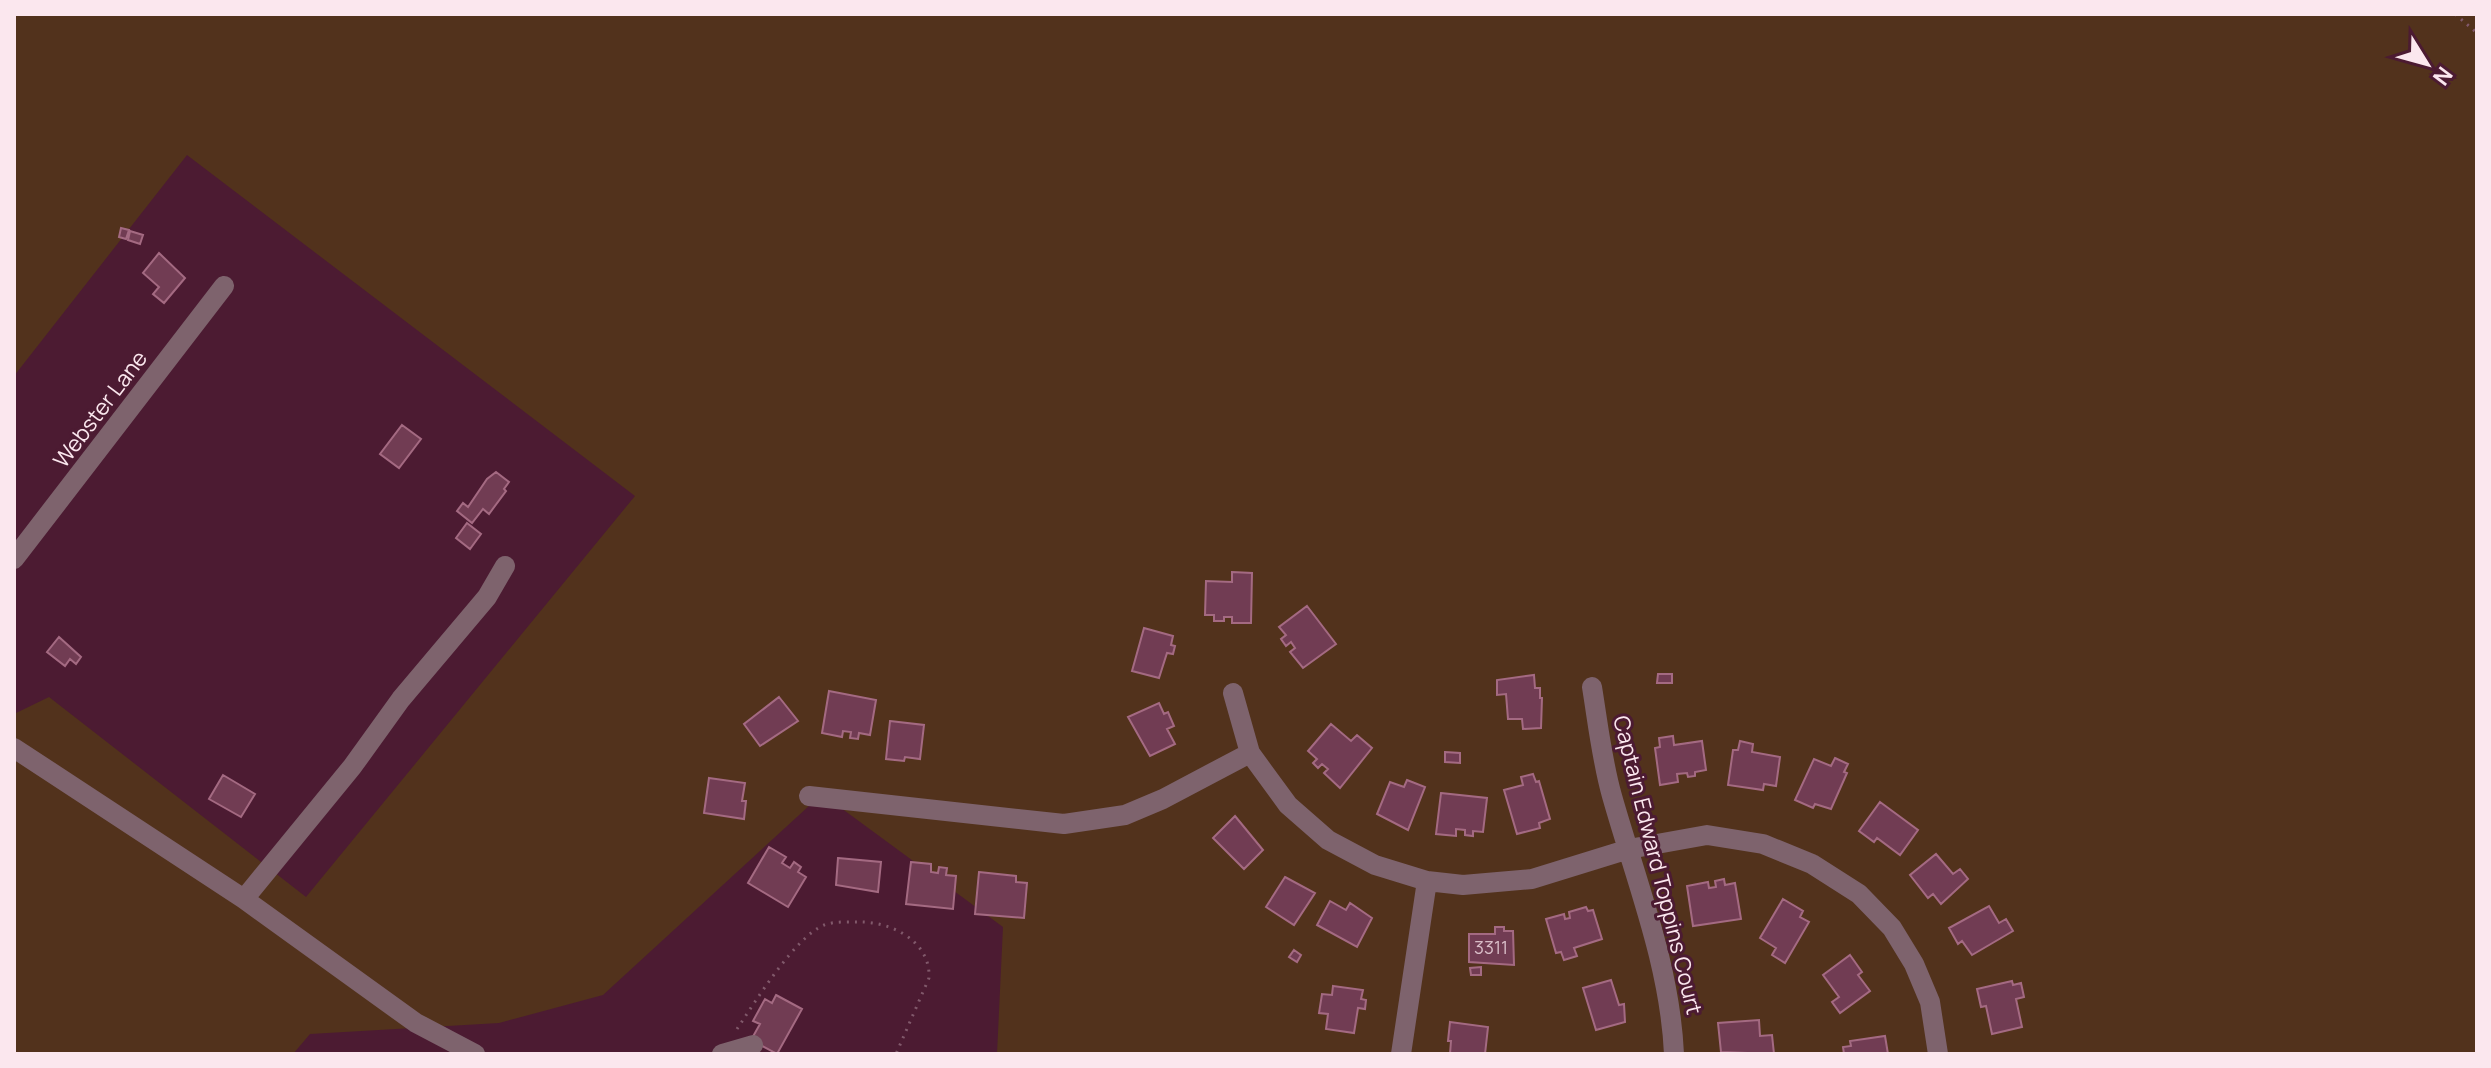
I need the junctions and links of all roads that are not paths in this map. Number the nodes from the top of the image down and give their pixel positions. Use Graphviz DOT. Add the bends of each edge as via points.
graph roads {
  1 [pos="224,286"];
  2 [pos="14,559"];
  3 [pos="505,566"];
  4 [pos="1592,687"];
  5 [pos="1233,693"];
  6 [pos="14,748"];
  7 [pos="1250,753"];
  8 [pos="809,796"];
  9 [pos="1629,849"];
  10 [pos="1427,881"];
  11 [pos="244,899"];
  12 [pos="753,1045"];
  13 [pos="475,1054"];
  14 [pos="722,1054"];
  15 [pos="1401,1054"];
  16 [pos="1674,1054"];
  17 [pos="1938,1054"];
  1 -- 2 [label="street, Webster Lane"];
  3 -- 11 [label="street" via="487,597"];
  4 -- 9 [label="street, Captain Edward Toppins Court" via="1612,796"];
  5 -- 7 [label="street"];
  6 -- 11 [label="street"];
  7 -- 8 [label="street" via="1125,815 1064,824"];
  7 -- 10 [label="street" via="1288,805 1328,840 1375,865"];
  9 -- 10 [label="street" via="1532,879 1463,885"];
  9 -- 16 [label="street, Captain Edward Toppins Court" via="1659,956"];
  9 -- 17 [label="street" via="1707,835 1763,844 1812,864 1859,894 1892,928 1914,964 1930,1002"];
  10 -- 15 [label="street"];
  11 -- 13 [label="street" via="416,1023"];
  12 -- 14 [label="street"];
}
